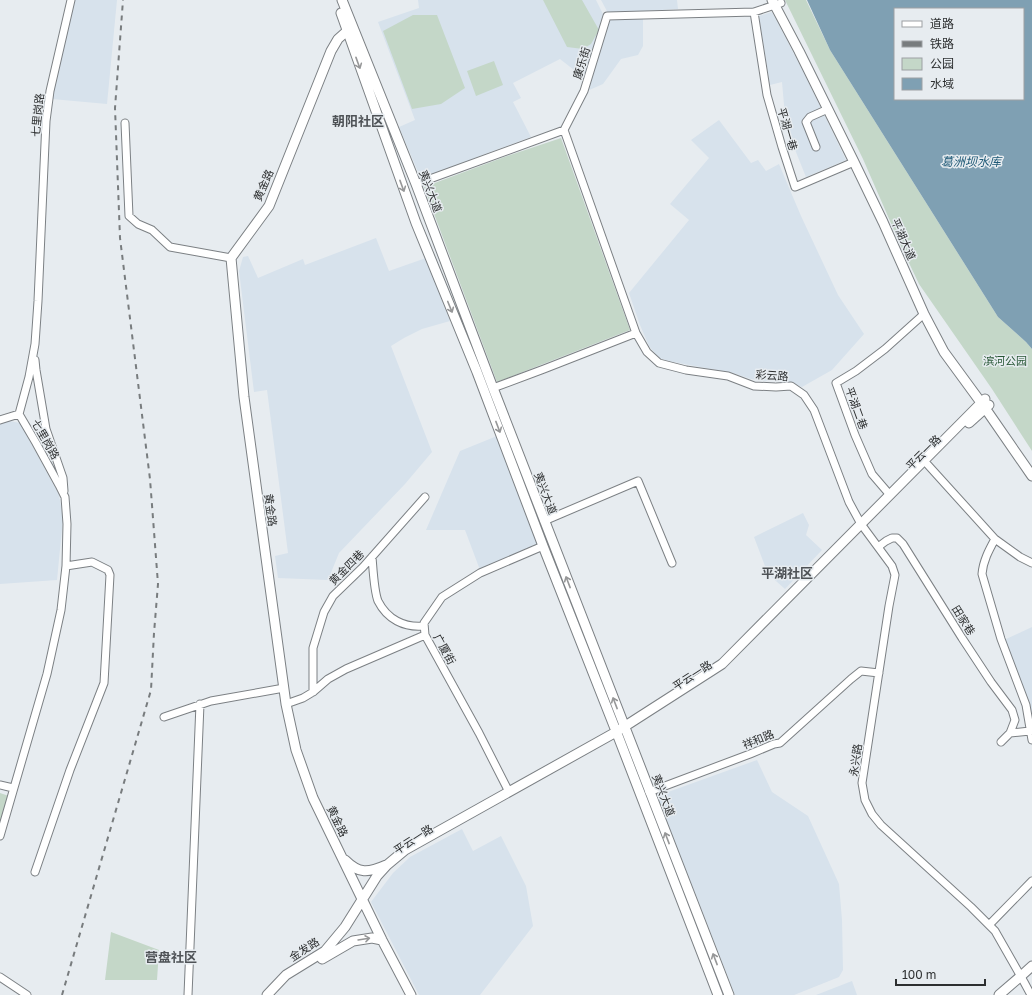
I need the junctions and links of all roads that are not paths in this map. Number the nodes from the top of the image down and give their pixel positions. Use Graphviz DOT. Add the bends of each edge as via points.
graph roads {
  1 [pos="71,0"];
  2 [pos="337,0"];
  3 [pos="342,0"];
  4 [pos="777,2"];
  5 [pos="754,12"];
  6 [pos="347,31"];
  7 [pos="828,109"];
  8 [pos="125,122"];
  9 [pos="564,130"];
  10 [pos="816,147"];
  11 [pos="854,162"];
  12 [pos="416,184"];
  13 [pos="231,258"];
  14 [pos="924,314"];
  15 [pos="636,333"];
  16 [pos="35,344"];
  17 [pos="493,388"];
  18 [pos="985,403"];
  19 [pos="18,414"];
  20 [pos="0,420"];
  21 [pos="928,465"];
  22 [pos="1032,468"];
  23 [pos="1032,476"];
  24 [pos="890,494"];
  25 [pos="65,497"];
  26 [pos="426,497"];
  27 [pos="544,521"];
  28 [pos="862,526"];
  29 [pos="994,539"];
  30 [pos="543,546"];
  31 [pos="878,547"];
  32 [pos="372,557"];
  33 [pos="672,563"];
  34 [pos="1032,563"];
  35 [pos="66,566"];
  36 [pos="424,626"];
  37 [pos="425,635"];
  38 [pos="879,674"];
  39 [pos="284,688"];
  40 [pos="313,692"];
  41 [pos="200,704"];
  42 [pos="286,704"];
  43 [pos="164,716"];
  44 [pos="1030,731"];
  45 [pos="621,732"];
  46 [pos="1010,733"];
  47 [pos="1032,740"];
  48 [pos="1001,742"];
  49 [pos="0,785"];
  50 [pos="13,788"];
  51 [pos="509,792"];
  52 [pos="650,792"];
  53 [pos="0,836"];
  54 [pos="341,856"];
  55 [pos="387,865"];
  56 [pos="35,872"];
  57 [pos="1032,881"];
  58 [pos="364,903"];
  59 [pos="989,925"];
  60 [pos="382,940"];
  61 [pos="322,959"];
  62 [pos="1032,966"];
  63 [pos="1032,975"];
  64 [pos="0,977"];
  65 [pos="1023,979"];
  66 [pos="27,995"];
  67 [pos="188,995"];
  68 [pos="267,995"];
  69 [pos="272,995"];
  70 [pos="411,995"];
  71 [pos="718,995"];
  72 [pos="729,995"];
  73 [pos="998,995"];
  74 [pos="1006,995"];
  75 [pos="1031,995"];
  1 -- 16 [label="street, 七里岗路" via="50,91 46,121"];
  2 -- 6 [label="main road, 夷兴大道"];
  3 -- 12 [label="main road, 夷兴大道"];
  4 -- 5 [label="street, 康乐街"];
  4 -- 7 [label="main road, 平湖大道"];
  4 -- 18 [label="main road, 平湖大道" via="858,160 928,312 948,350"];
  5 -- 9 [label="street, 康乐街" via="607,16 584,91"];
  5 -- 11 [label="street, 平湖一巷" via="768,96 795,187"];
  6 -- 13 [label="main road, 黄金路" via="338,39 331,51 269,206"];
  6 -- 30 [label="main road, 夷兴大道, one-way" via="416,222"];
  7 -- 10 [label="street" via="810,117 806,122"];
  7 -- 11 [label="main road, 平湖大道"];
  8 -- 13 [label="street" via="129,216 138,224 152,230 170,247"];
  9 -- 12 [label="street"];
  9 -- 15 [label="street, 彩云路"];
  11 -- 14 [label="main road, 平湖大道"];
  12 -- 17 [label="main road, 夷兴大道"];
  13 -- 39 [label="main road, 黄金路" via="244,397"];
  14 -- 18 [label="main road, 平湖大道" via="944,352"];
  14 -- 24 [label="street, 平湖二巷" via="885,349 836,383 872,474"];
  15 -- 17 [label="street"];
  15 -- 28 [label="street, 彩云路" via="647,352 659,363 728,376 754,386 791,386 804,395 814,410 849,502"];
  16 -- 19 [label="street, 七里岗路"];
  16 -- 25 [label="street" via="36,370 46,429 63,478"];
  17 -- 27 [label="main road, 夷兴大道"];
  18 -- 21 [label="main road, 平云一路"];
  18 -- 22 [label="main road, 平湖大道"];
  18 -- 23 [label="main road, 平湖大道"];
  18 -- 24 [label="main road, 平云一路"];
  19 -- 20 [label="street"];
  19 -- 25 [label="street, 七里岗路"];
  21 -- 28 [label="main road, 平云一路"];
  21 -- 29 [label="street"];
  24 -- 28 [label="main road, 平云一路"];
  25 -- 35 [label="street, 七里岗路"];
  26 -- 32 [label="street, 黄金四巷"];
  27 -- 33 [label="street" via="638,481"];
  45 -- 27 [label="main road, 夷兴大道, one-way"];
  28 -- 31 [label="street, 永兴路"];
  28 -- 45 [label="main road, 平云一路" via="722,664"];
  29 -- 34 [label="street"];
  29 -- 44 [label="street" via="987,553 982,574 1001,639 1026,705"];
  30 -- 36 [label="street, 广厦街" via="480,573 442,597"];
  30 -- 45 [label="main road, 夷兴大道"];
  31 -- 38 [label="street, 永兴路" via="892,566 895,575"];
  31 -- 46 [label="street, 田家巷" via="892,538 897,538 903,544 966,644 1012,710 1015,720"];
  32 -- 36 [label="street" via="376,594 383,608 390,617 403,624 411,627"];
  32 -- 40 [label="street, 黄金四巷" via="332,596 324,612 313,648"];
  35 -- 50 [label="street, 七里岗路" via="61,610 47,674"];
  35 -- 56 [label="street" via="92,562 108,570 110,575 104,684 70,770"];
  36 -- 37 [label="street, 广厦街"];
  37 -- 40 [label="street" via="346,669 328,679"];
  37 -- 51 [label="street, 广厦街"];
  38 -- 52 [label="street, 祥和路" via="861,671 780,743"];
  38 -- 59 [label="street, 永兴路" via="862,783 865,800 881,824"];
  39 -- 41 [label="street"];
  39 -- 42 [label="main road, 黄金路"];
  40 -- 42 [label="street"];
  41 -- 43 [label="street"];
  41 -- 67 [label="street"];
  42 -- 54 [label="main road, 黄金路" via="296,750 313,798"];
  44 -- 46 [label="street"];
  44 -- 47 [label="street"];
  45 -- 51 [label="main road, 平云一路"];
  45 -- 52 [label="main road, 夷兴大道"];
  45 -- 58 [label="main road, 平云一路" via="408,853 391,868"];
  45 -- 71 [label="main road, 夷兴大道"];
  46 -- 48 [label="street"];
  49 -- 50 [label="street"];
  50 -- 53 [label="street, 七里岗路"];
  51 -- 55 [label="main road, 平云一路" via="405,850"];
  72 -- 52 [label="main road, 夷兴大道, one-way"];
  54 -- 55 [label="main road" via="358,870 368,871"];
  54 -- 58 [label="main road, 黄金路"];
  55 -- 58 [label="main road, 平云一路" via="377,876"];
  57 -- 59 [label="street"];
  58 -- 60 [label="main road, 黄金路"];
  58 -- 61 [label="main road, 金发路" via="350,930"];
  58 -- 68 [label="main road, 金发路" via="325,951 286,975"];
  59 -- 65 [label="street, 永兴路"];
  61 -- 60 [label="main road, one-way" via="354,941 372,938"];
  60 -- 70 [label="main road, 黄金路"];
  61 -- 69 [label="main road, 金发路" via="289,978"];
  62 -- 65 [label="main road"];
  63 -- 65 [label="main road"];
  64 -- 66 [label="street"];
  65 -- 73 [label="main road"];
  65 -- 74 [label="main road"];
  65 -- 75 [label="street, 永兴路"];
}
